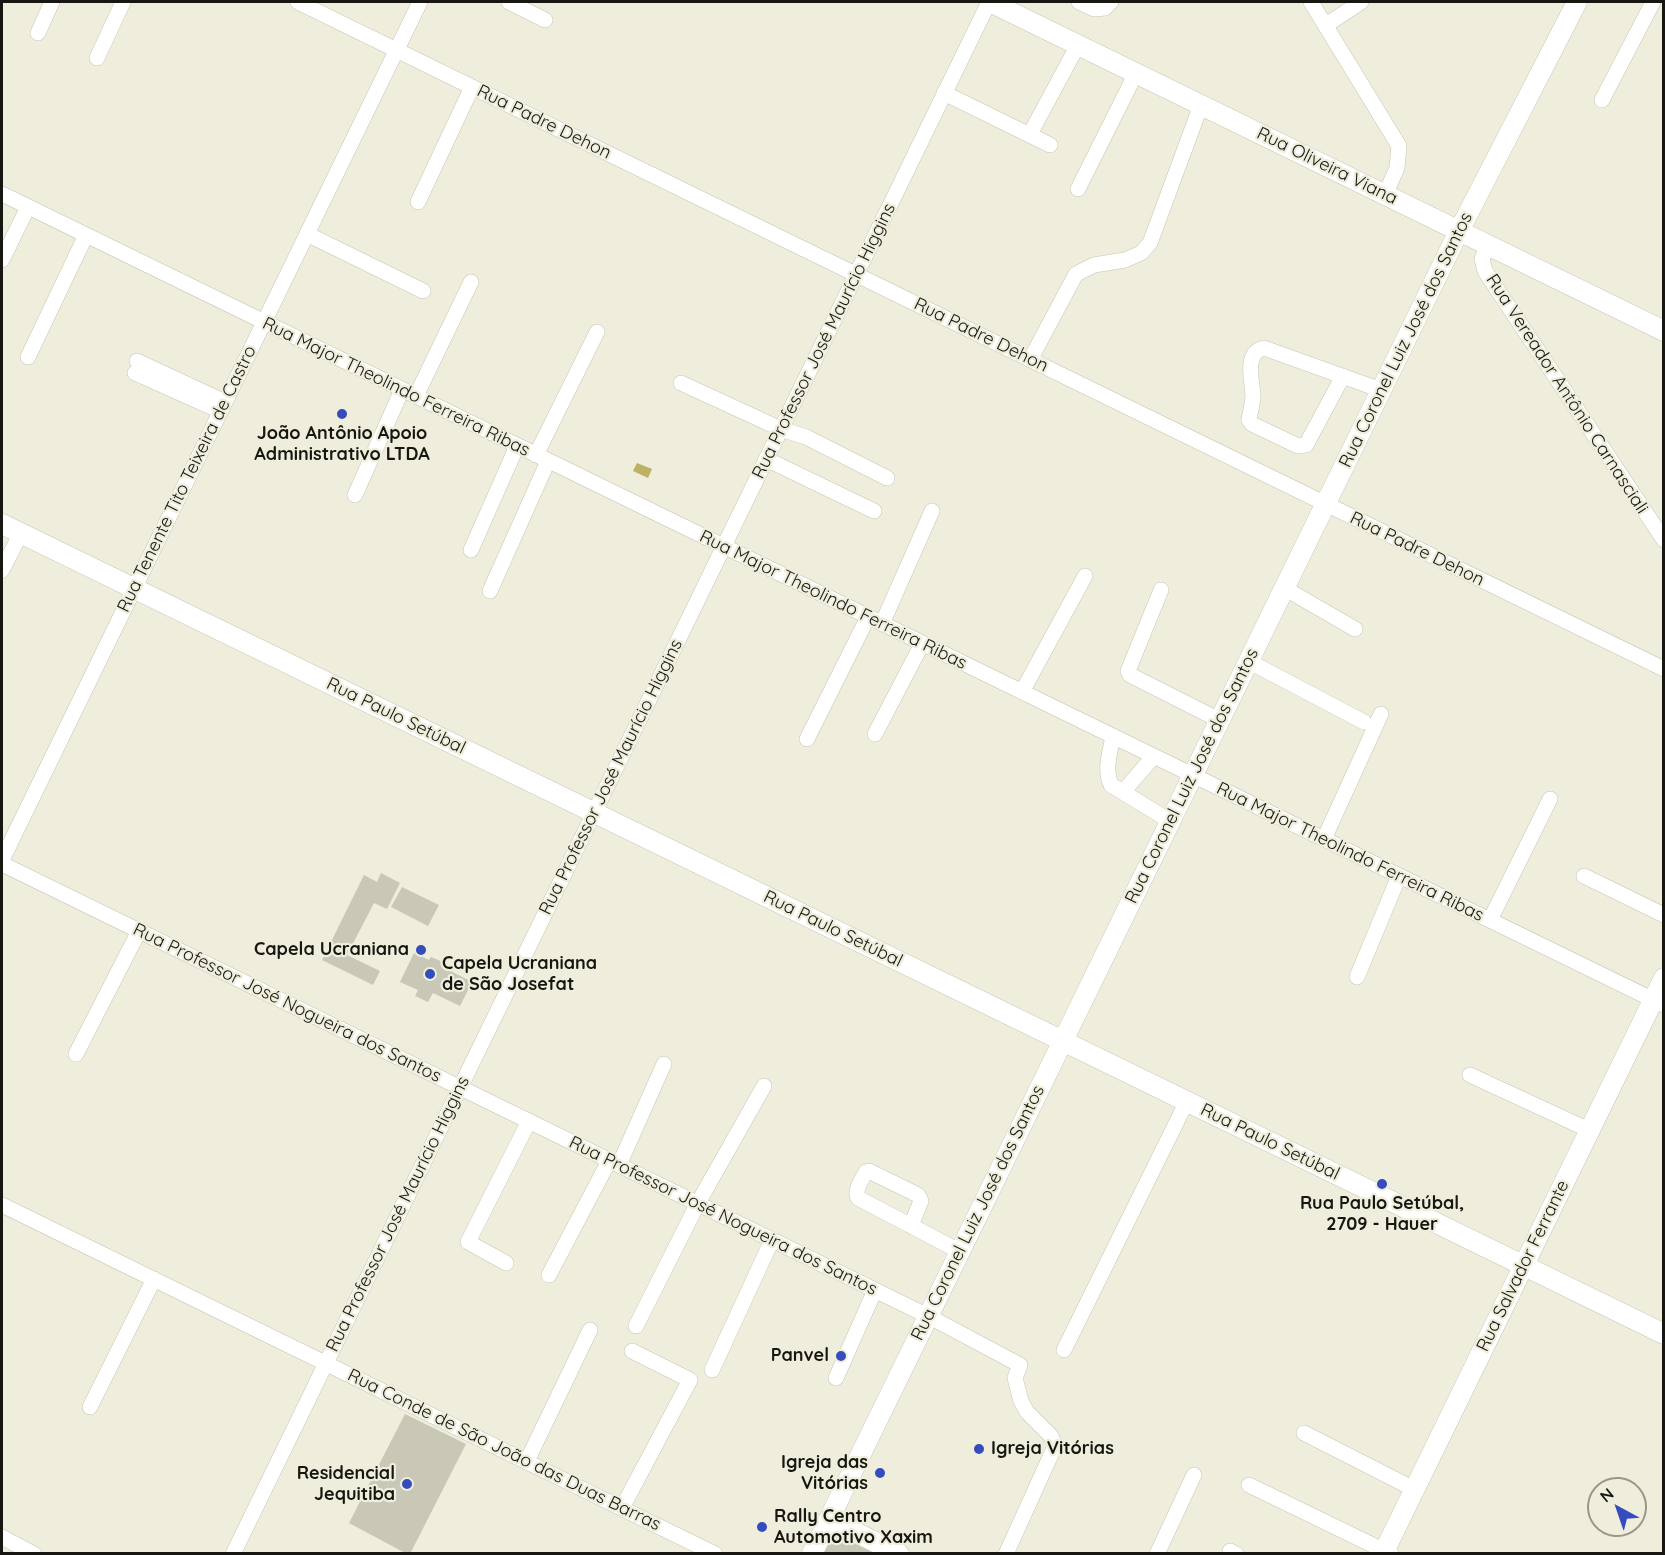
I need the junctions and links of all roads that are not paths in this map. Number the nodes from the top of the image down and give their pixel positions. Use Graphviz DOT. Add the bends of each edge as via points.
graph roads {
  1 [pos="52,2"];
  2 [pos="123,2"];
  3 [pos="298,2"];
  4 [pos="420,2"];
  5 [pos="509,2"];
  6 [pos="989,2"];
  7 [pos="1079,2"];
  8 [pos="1111,2"];
  9 [pos="1311,2"];
  10 [pos="1361,2"];
  11 [pos="1577,2"];
  12 [pos="1653,2"];
  13 [pos="545,20"];
  14 [pos="1326,25"];
  15 [pos="38,33"];
  16 [pos="1078,45"];
  17 [pos="396,50"];
  18 [pos="97,58"];
  19 [pos="1136,73"];
  20 [pos="472,87"];
  21 [pos="944,93"];
  22 [pos="1602,100"];
  23 [pos="1201,105"];
  24 [pos="1030,134"];
  25 [pos="1050,145"];
  26 [pos="1078,189"];
  27 [pos="2,194"];
  28 [pos="1385,195"];
  29 [pos="418,202"];
  30 [pos="28,207"];
  31 [pos="1459,231"];
  32 [pos="307,234"];
  33 [pos="86,235"];
  34 [pos="1488,245"];
  35 [pos="2,260"];
  36 [pos="856,274"];
  37 [pos="471,282"];
  38 [pos="423,291"];
  39 [pos="264,322"];
  40 [pos="1664,331"];
  41 [pos="597,332"];
  42 [pos="28,357"];
  43 [pos="1030,360"];
  44 [pos="136,367"];
  45 [pos="1343,376"];
  46 [pos="681,383"];
  47 [pos="1381,390"];
  48 [pos="409,393"];
  49 [pos="223,407"];
  50 [pos="781,429"];
  51 [pos="518,446"];
  52 [pos="542,458"];
  53 [pos="766,459"];
  54 [pos="887,478"];
  55 [pos="355,495"];
  56 [pos="1325,504"];
  57 [pos="874,511"];
  58 [pos="932,511"];
  59 [pos="2,524"];
  60 [pos="21,533"];
  61 [pos="1664,540"];
  62 [pos="723,546"];
  63 [pos="471,550"];
  64 [pos="2,570"];
  65 [pos="1085,576"];
  66 [pos="134,588"];
  67 [pos="1284,588"];
  68 [pos="1161,590"];
  69 [pos="490,591"];
  70 [pos="875,620"];
  71 [pos="1355,629"];
  72 [pos="922,644"];
  73 [pos="1248,660"];
  74 [pos="1664,669"];
  75 [pos="1022,692"];
  76 [pos="1381,714"];
  77 [pos="1219,720"];
  78 [pos="1364,722"];
  79 [pos="876,734"];
  80 [pos="1113,736"];
  81 [pos="807,739"];
  82 [pos="1154,756"];
  83 [pos="1192,775"];
  84 [pos="1123,792"];
  85 [pos="1550,799"];
  86 [pos="594,812"];
  87 [pos="1170,821"];
  88 [pos="1324,839"];
  89 [pos="2,862"];
  90 [pos="1400,876"];
  91 [pos="1584,876"];
  92 [pos="1664,915"];
  93 [pos="1490,920"];
  94 [pos="139,931"];
  95 [pos="1357,978"];
  96 [pos="1664,978"];
  97 [pos="1658,1002"];
  98 [pos="1063,1041"];
  99 [pos="76,1054"];
  100 [pos="664,1064"];
  101 [pos="1470,1075"];
  102 [pos="764,1086"];
  103 [pos="460,1087"];
  104 [pos="1186,1101"];
  105 [pos="529,1121"];
  106 [pos="1589,1130"];
  107 [pos="614,1163"];
  108 [pos="698,1203"];
  109 [pos="2,1205"];
  110 [pos="911,1226"];
  111 [pos="772,1240"];
  112 [pos="960,1251"];
  113 [pos="506,1263"];
  114 [pos="1523,1265"];
  115 [pos="549,1275"];
  116 [pos="154,1279"];
  117 [pos="875,1290"];
  118 [pos="928,1316"];
  119 [pos="636,1326"];
  120 [pos="590,1330"];
  121 [pos="1664,1334"];
  122 [pos="1064,1350"];
  123 [pos="632,1351"];
  124 [pos="325,1363"];
  125 [pos="712,1370"];
  126 [pos="836,1378"];
  127 [pos="90,1407"];
  128 [pos="1304,1433"];
  129 [pos="527,1461"];
  130 [pos="1194,1475"];
  131 [pos="1249,1485"];
  132 [pos="1414,1489"];
  133 [pos="622,1508"];
  134 [pos="829,1519"];
  135 [pos="2,1537"];
  136 [pos="1386,1552"];
  137 [pos="34,1554"];
  138 [pos="233,1554"];
  139 [pos="716,1554"];
  140 [pos="812,1554"];
  141 [pos="899,1554"];
  142 [pos="1006,1554"];
  143 [pos="1157,1554"];
  1 -- 15 [label="street"];
  2 -- 18 [label="street"];
  3 -- 17 [label="street, Rua Padre Dehon"];
  4 -- 17 [label="street, Rua Tenente Tito Teixeira de Castro"];
  5 -- 13 [label="street"];
  6 -- 16 [label="main road, Rua Oliveira Viana"];
  6 -- 21 [label="street, Rua Professor José Maurício Higgins"];
  7 -- 8 [label="street" via="1094,9 1105,8"];
  9 -- 14 [label="street"];
  10 -- 14 [label="street"];
  11 -- 31 [label="main road, Rua Coronel Luiz José dos Santos"];
  12 -- 22 [label="street"];
  14 -- 28 [label="street" via="1400,146 1397,168"];
  16 -- 19 [label="main road, Rua Oliveira Viana"];
  16 -- 24 [label="street"];
  17 -- 20 [label="street, Rua Padre Dehon"];
  17 -- 32 [label="street, Rua Tenente Tito Teixeira de Castro"];
  19 -- 23 [label="main road, Rua Oliveira Viana"];
  19 -- 26 [label="street"];
  20 -- 29 [label="street"];
  20 -- 36 [label="street, Rua Padre Dehon"];
  21 -- 24 [label="street"];
  21 -- 36 [label="street, Rua Professor José Maurício Higgins"];
  23 -- 28 [label="main road, Rua Oliveira Viana"];
  23 -- 43 [label="street" via="1150,243 1141,254 1094,265 1076,274"];
  24 -- 25 [label="street"];
  27 -- 30 [label="street, Rua Major Theolindo Ferreira Ribas"];
  28 -- 31 [label="main road, Rua Oliveira Viana"];
  30 -- 33 [label="street, Rua Major Theolindo Ferreira Ribas"];
  30 -- 35 [label="street"];
  31 -- 34 [label="main road, Rua Oliveira Viana"];
  31 -- 47 [label="main road, Rua Coronel Luiz José dos Santos"];
  32 -- 38 [label="street"];
  32 -- 39 [label="street, Rua Tenente Tito Teixeira de Castro"];
  33 -- 39 [label="street, Rua Major Theolindo Ferreira Ribas"];
  33 -- 42 [label="street"];
  34 -- 40 [label="main road, Rua Oliveira Viana"];
  34 -- 61 [label="street, Rua Vereador Antônio Carnasciali" via="1482,259 1485,271"];
  36 -- 43 [label="street, Rua Padre Dehon"];
  36 -- 50 [label="street, Rua Professor José Maurício Higgins"];
  37 -- 48 [label="street"];
  39 -- 48 [label="street, Rua Major Theolindo Ferreira Ribas"];
  39 -- 49 [label="street, Rua Tenente Tito Teixeira de Castro"];
  41 -- 52 [label="street"];
  43 -- 56 [label="street, Rua Padre Dehon"];
  44 -- 49 [label="street"];
  45 -- 45 [label="street" via="1264,348 1258,350 1251,368 1253,396 1249,420 1298,446 1306,445"];
  45 -- 47 [label="street"];
  46 -- 50 [label="street"];
  47 -- 56 [label="main road, Rua Coronel Luiz José dos Santos"];
  48 -- 51 [label="street, Rua Major Theolindo Ferreira Ribas"];
  48 -- 55 [label="street"];
  49 -- 66 [label="street, Rua Tenente Tito Teixeira de Castro"];
  50 -- 53 [label="street, Rua Professor José Maurício Higgins"];
  50 -- 54 [label="street" via="806,437"];
  51 -- 52 [label="street, Rua Major Theolindo Ferreira Ribas"];
  51 -- 63 [label="street"];
  52 -- 62 [label="street, Rua Major Theolindo Ferreira Ribas"];
  52 -- 69 [label="street"];
  53 -- 57 [label="street"];
  53 -- 62 [label="street, Rua Professor José Maurício Higgins"];
  56 -- 67 [label="main road, Rua Coronel Luiz José dos Santos"];
  56 -- 74 [label="street, Rua Padre Dehon"];
  58 -- 70 [label="street"];
  59 -- 60 [label="main road, Rua Paulo Setúbal"];
  60 -- 64 [label="street"];
  60 -- 66 [label="main road, Rua Paulo Setúbal"];
  62 -- 70 [label="street, Rua Major Theolindo Ferreira Ribas"];
  62 -- 86 [label="street, Rua Professor José Maurício Higgins"];
  65 -- 75 [label="street"];
  66 -- 86 [label="main road, Rua Paulo Setúbal"];
  66 -- 89 [label="street, Rua Tenente Tito Teixeira de Castro"];
  67 -- 71 [label="street"];
  67 -- 73 [label="main road, Rua Coronel Luiz José dos Santos"];
  68 -- 77 [label="street" via="1128,671"];
  70 -- 72 [label="street, Rua Major Theolindo Ferreira Ribas"];
  70 -- 81 [label="street"];
  72 -- 75 [label="street, Rua Major Theolindo Ferreira Ribas"];
  72 -- 79 [label="street"];
  73 -- 77 [label="main road, Rua Coronel Luiz José dos Santos"];
  73 -- 78 [label="street"];
  75 -- 80 [label="street, Rua Major Theolindo Ferreira Ribas"];
  76 -- 88 [label="street"];
  77 -- 83 [label="main road, Rua Coronel Luiz José dos Santos"];
  80 -- 82 [label="street, Rua Major Theolindo Ferreira Ribas"];
  80 -- 84 [label="street" via="1107,776 1111,785"];
  82 -- 83 [label="street, Rua Major Theolindo Ferreira Ribas"];
  82 -- 84 [label="street"];
  83 -- 87 [label="main road, Rua Coronel Luiz José dos Santos"];
  83 -- 88 [label="street, Rua Major Theolindo Ferreira Ribas"];
  84 -- 87 [label="street"];
  85 -- 93 [label="street"];
  86 -- 98 [label="main road, Rua Paulo Setúbal"];
  86 -- 103 [label="street, Rua Professor José Maurício Higgins"];
  87 -- 98 [label="main road, Rua Coronel Luiz José dos Santos"];
  88 -- 90 [label="street, Rua Major Theolindo Ferreira Ribas"];
  89 -- 94 [label="street, Rua Professor José Nogueira dos Santos"];
  90 -- 93 [label="street, Rua Major Theolindo Ferreira Ribas"];
  90 -- 95 [label="street"];
  91 -- 92 [label="street"];
  93 -- 97 [label="street, Rua Major Theolindo Ferreira Ribas"];
  94 -- 99 [label="street"];
  94 -- 103 [label="street, Rua Professor José Nogueira dos Santos"];
  96 -- 97 [label="main road, Rua Salvador Ferrante"];
  97 -- 106 [label="main road, Rua Salvador Ferrante"];
  98 -- 104 [label="main road, Rua Paulo Setúbal"];
  98 -- 112 [label="main road, Rua Coronel Luiz José dos Santos"];
  100 -- 107 [label="street"];
  101 -- 106 [label="street"];
  102 -- 108 [label="street"];
  103 -- 105 [label="street, Rua Professor José Nogueira dos Santos"];
  103 -- 124 [label="street, Rua Professor José Maurício Higgins"];
  104 -- 114 [label="main road, Rua Paulo Setúbal"];
  104 -- 122 [label="street"];
  105 -- 107 [label="street, Rua Professor José Nogueira dos Santos"];
  105 -- 113 [label="street" via="468,1242"];
  106 -- 114 [label="main road, Rua Salvador Ferrante"];
  107 -- 108 [label="street, Rua Professor José Nogueira dos Santos"];
  107 -- 115 [label="street"];
  108 -- 111 [label="street, Rua Professor José Nogueira dos Santos"];
  108 -- 119 [label="street"];
  109 -- 116 [label="street, Rua Conde de São João das Duas Barras"];
  110 -- 112 [label="street"];
  111 -- 117 [label="street, Rua Professor José Nogueira dos Santos"];
  111 -- 125 [label="street"];
  112 -- 118 [label="main road, Rua Coronel Luiz José dos Santos"];
  114 -- 121 [label="main road, Rua Paulo Setúbal"];
  114 -- 132 [label="main road, Rua Salvador Ferrante"];
  116 -- 124 [label="street, Rua Conde de São João das Duas Barras"];
  116 -- 127 [label="street"];
  117 -- 118 [label="street, Rua Professor José Nogueira dos Santos"];
  117 -- 126 [label="street"];
  118 -- 134 [label="main road, Rua Coronel Luiz José dos Santos"];
  118 -- 142 [label="street, Rua Professor José Nogueira dos Santos" via="1020,1365 1015,1378 1026,1412 1055,1441"];
  120 -- 129 [label="street"];
  123 -- 133 [label="street" via="690,1380"];
  124 -- 129 [label="street, Rua Conde de São João das Duas Barras"];
  124 -- 138 [label="street, Rua Professor José Maurício Higgins"];
  128 -- 132 [label="street"];
  129 -- 133 [label="street, Rua Conde de São João das Duas Barras"];
  130 -- 143 [label="street"];
  131 -- 136 [label="street"];
  132 -- 136 [label="main road, Rua Salvador Ferrante"];
  133 -- 139 [label="street, Rua Conde de São João das Duas Barras"];
  134 -- 140 [label="main road, Rua Coronel Luiz José dos Santos"];
  134 -- 141 [label="main road"];
  135 -- 137 [label="street"];
}
